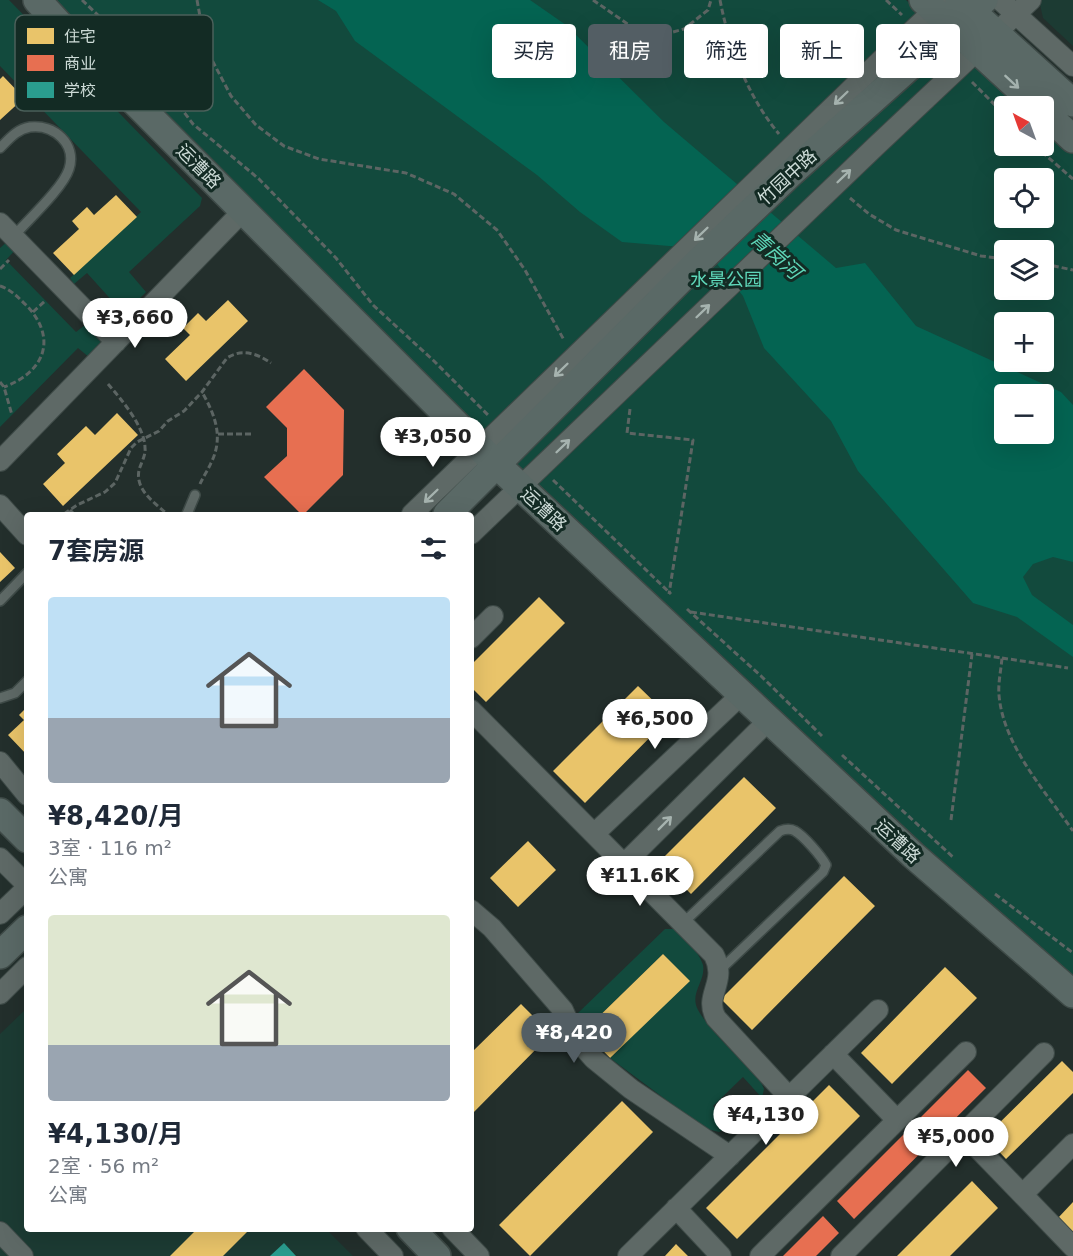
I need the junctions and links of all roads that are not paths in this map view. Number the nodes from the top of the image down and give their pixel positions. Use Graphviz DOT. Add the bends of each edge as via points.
graph roads {
  1 [pos="37,0"];
  2 [pos="1000,0"];
  3 [pos="1031,0"];
  4 [pos="934,3"];
  5 [pos="967,10"];
  6 [pos="1016,14"];
  7 [pos="51,15"];
  8 [pos="987,42"];
  9 [pos="1073,66"];
  10 [pos="1030,96"];
  11 [pos="1073,103"];
  12 [pos="144,111"];
  13 [pos="1054,121"];
  14 [pos="1073,139"];
  15 [pos="0,148"];
  16 [pos="791,160"];
  17 [pos="243,211"];
  18 [pos="7,230"];
  19 [pos="116,342"];
  20 [pos="489,457"];
  21 [pos="0,461"];
  22 [pos="520,487"];
  23 [pos="195,495"];
  24 [pos="0,505"];
  25 [pos="188,512"];
  26 [pos="415,512"];
  27 [pos="448,512"];
  28 [pos="474,531"];
  29 [pos="24,532"];
  30 [pos="24,576"];
  31 [pos="0,601"];
  32 [pos="494,616"];
  33 [pos="474,635"];
  34 [pos="24,684"];
  35 [pos="742,694"];
  36 [pos="0,698"];
  37 [pos="474,713"];
  38 [pos="769,720"];
  39 [pos="0,762"];
  40 [pos="24,791"];
  41 [pos="0,812"];
  42 [pos="594,834"];
  43 [pos="24,836"];
  44 [pos="0,858"];
  45 [pos="624,864"];
  46 [pos="24,883"];
  47 [pos="24,889"];
  48 [pos="474,913"];
  49 [pos="0,914"];
  50 [pos="683,923"];
  51 [pos="24,932"];
  52 [pos="0,955"];
  53 [pos="24,970"];
  54 [pos="720,970"];
  55 [pos="0,994"];
  56 [pos="1073,994"];
  57 [pos="878,1010"];
  58 [pos="966,1052"];
  59 [pos="1044,1053"];
  60 [pos="833,1054"];
  61 [pos="789,1097"];
  62 [pos="897,1120"];
  63 [pos="963,1133"];
  64 [pos="1073,1144"];
  65 [pos="729,1156"];
  66 [pos="1023,1194"];
  67 [pos="676,1208"];
  68 [pos="0,1232"];
  69 [pos="370,1232"];
  70 [pos="414,1232"];
  71 [pos="456,1232"];
  72 [pos="1073,1247"];
  73 [pos="23,1256"];
  74 [pos="393,1256"];
  75 [pos="437,1256"];
  76 [pos="479,1256"];
  77 [pos="628,1256"];
  78 [pos="721,1256"];
  79 [pos="760,1256"];
  80 [pos="841,1256"];
  1 -- 7 [label="street, 运漕路"];
  2 -- 6 [label="street"];
  3 -- 6 [label="street"];
  4 -- 5 [label="street"];
  4 -- 16 [label="street, one-way"];
  5 -- 8 [label="street"];
  5 -- 16 [label="street, 竹园中路"];
  6 -- 8 [label="street"];
  6 -- 9 [label="street"];
  8 -- 10 [label="street, one-way"];
  8 -- 11 [label="street"];
  22 -- 8 [label="street, one-way"];
  12 -- 17 [label="street, 运漕路"];
  13 -- 14 [label="street"];
  15 -- 18 [label="lane" via="16,132 29,127 49,128 64,138 71,154 64,180"];
  16 -- 20 [label="street, 竹园中路" via="698,262"];
  16 -- 20 [label="street, one-way" via="574,357"];
  17 -- 19 [label="street"];
  17 -- 20 [label="street, 运漕路"];
  18 -- 19 [label="street"];
  19 -- 21 [label="street"];
  20 -- 22 [label="street, 运漕路"];
  20 -- 26 [label="street, one-way"];
  20 -- 27 [label="street, 竹园中路"];
  22 -- 28 [label="street"];
  22 -- 35 [label="street, 运漕路"];
  23 -- 25 [label="lane"];
  24 -- 29 [label="street"];
  30 -- 31 [label="lane"];
  32 -- 33 [label="street"];
  34 -- 36 [label="lane" via="15,693"];
  35 -- 38 [label="street, 运漕路"];
  35 -- 42 [label="street"];
  37 -- 42 [label="street"];
  45 -- 38 [label="street, one-way"];
  38 -- 56 [label="street, 运漕路" via="913,855"];
  39 -- 40 [label="street"];
  41 -- 43 [label="street"];
  42 -- 45 [label="street"];
  44 -- 46 [label="street"];
  45 -- 50 [label="street"];
  47 -- 49 [label="street"];
  48 -- 65 [label="street" via="563,1010 576,1039 594,1059"];
  50 -- 54 [label="street" via="714,955"];
  50 -- 54 [label="lane" via="780,831 795,830 822,858 826,866 823,872"];
  51 -- 52 [label="street"];
  53 -- 55 [label="street"];
  54 -- 61 [label="street" via="712,999 716,1018"];
  57 -- 60 [label="street"];
  58 -- 62 [label="street"];
  59 -- 63 [label="street"];
  60 -- 61 [label="street"];
  60 -- 62 [label="street"];
  61 -- 65 [label="street"];
  62 -- 79 [label="street"];
  63 -- 66 [label="street"];
  63 -- 80 [label="street"];
  64 -- 66 [label="street"];
  65 -- 67 [label="street"];
  66 -- 72 [label="street"];
  67 -- 77 [label="street"];
  67 -- 78 [label="street"];
  68 -- 73 [label="street"];
  69 -- 74 [label="street"];
  70 -- 75 [label="street"];
  71 -- 76 [label="street"];
}
